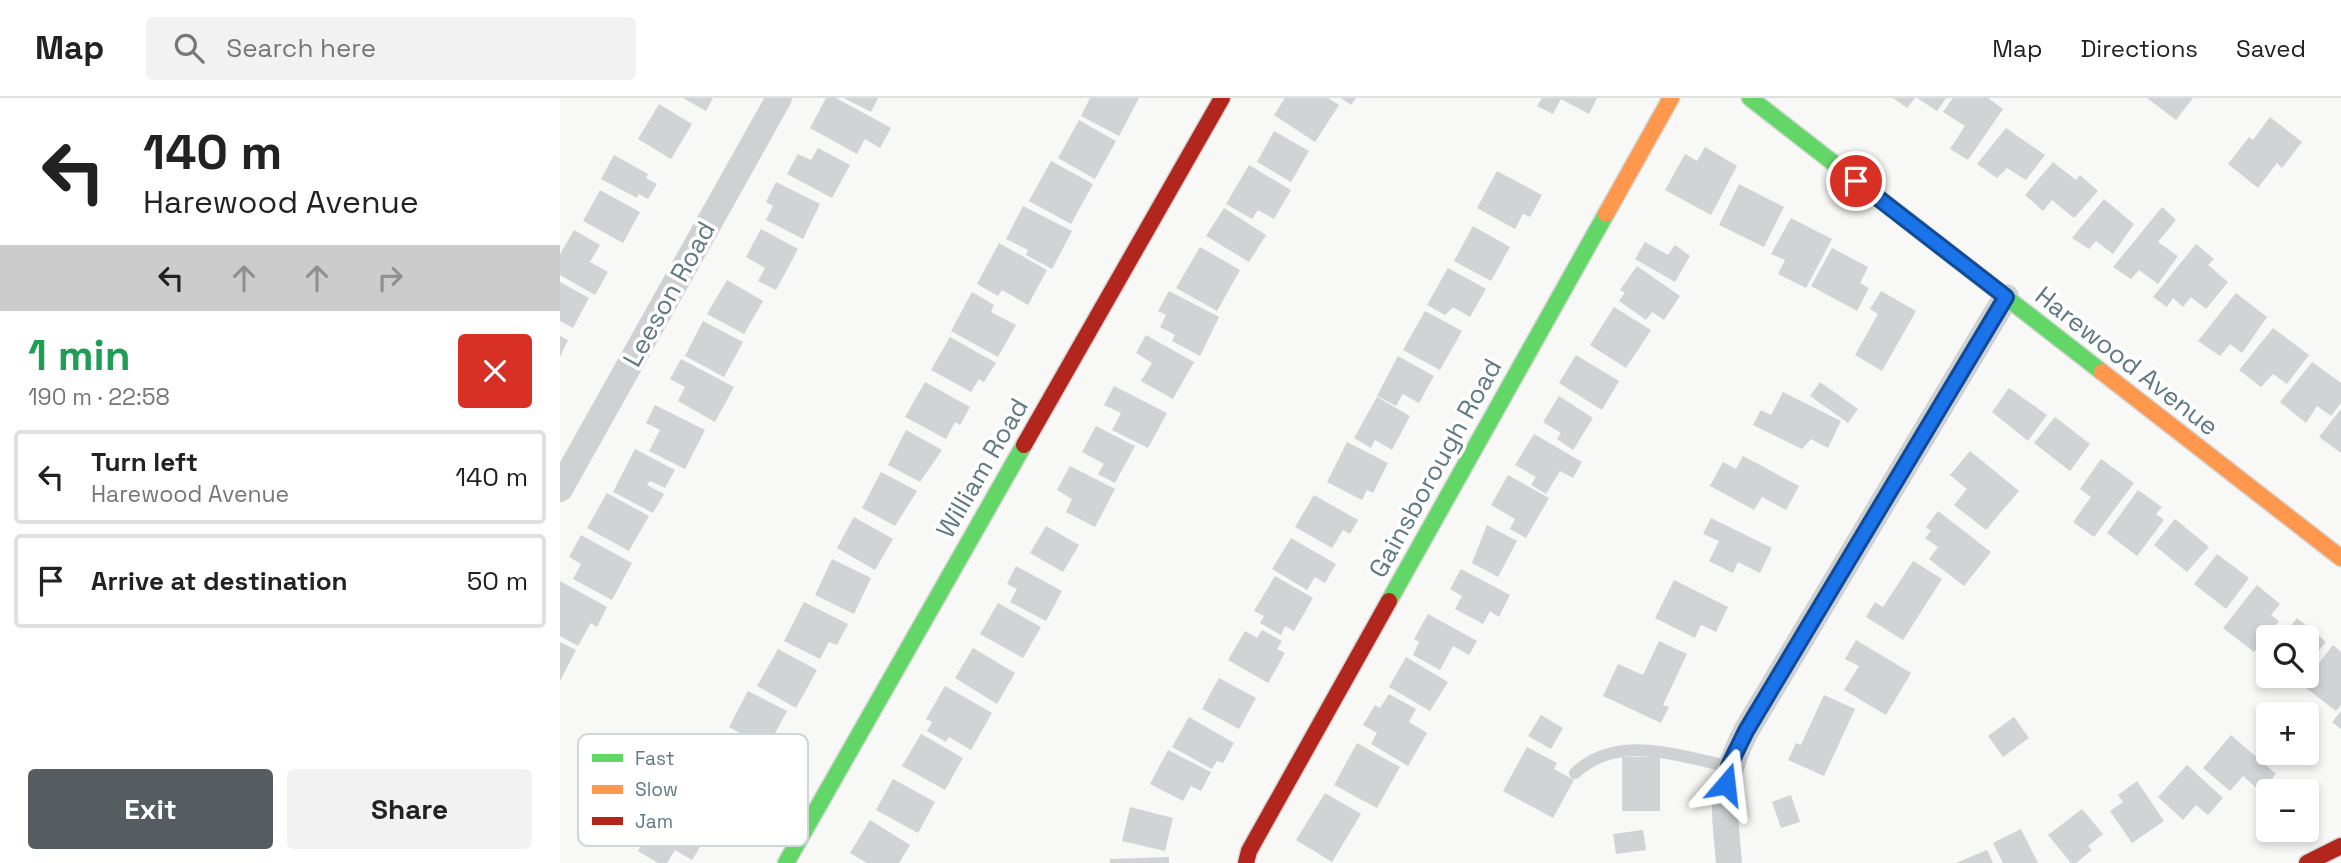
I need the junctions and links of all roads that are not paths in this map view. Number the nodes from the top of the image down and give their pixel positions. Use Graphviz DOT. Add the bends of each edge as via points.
graph roads {
  1 [pos="779,98"];
  2 [pos="1222,98"];
  3 [pos="1671,98"];
  4 [pos="1750,98"];
  5 [pos="2006,297"];
  6 [pos="560,489"];
  7 [pos="2341,558"];
  8 [pos="1729,766"];
  9 [pos="1575,773"];
  10 [pos="808,824"];
  11 [pos="796,846"];
  12 [pos="2341,846"];
  13 [pos="786,863"];
  14 [pos="1246,863"];
  15 [pos="1729,863"];
  16 [pos="2307,863"];
  1 -- 6 [label="street, Leeson Road"];
  2 -- 10 [label="street, William Road"];
  3 -- 14 [label="street, Gainsborough Road"];
  4 -- 5 [label="street, Harewood Avenue"];
  5 -- 7 [label="street, Harewood Avenue"];
  5 -- 8 [label="street"];
  8 -- 9 [label="lane" via="1615,750 1599,755"];
  8 -- 15 [label="street" via="1724,802"];
  11 -- 13 [label="street, William Road"];
  12 -- 16 [label="street"];
}
